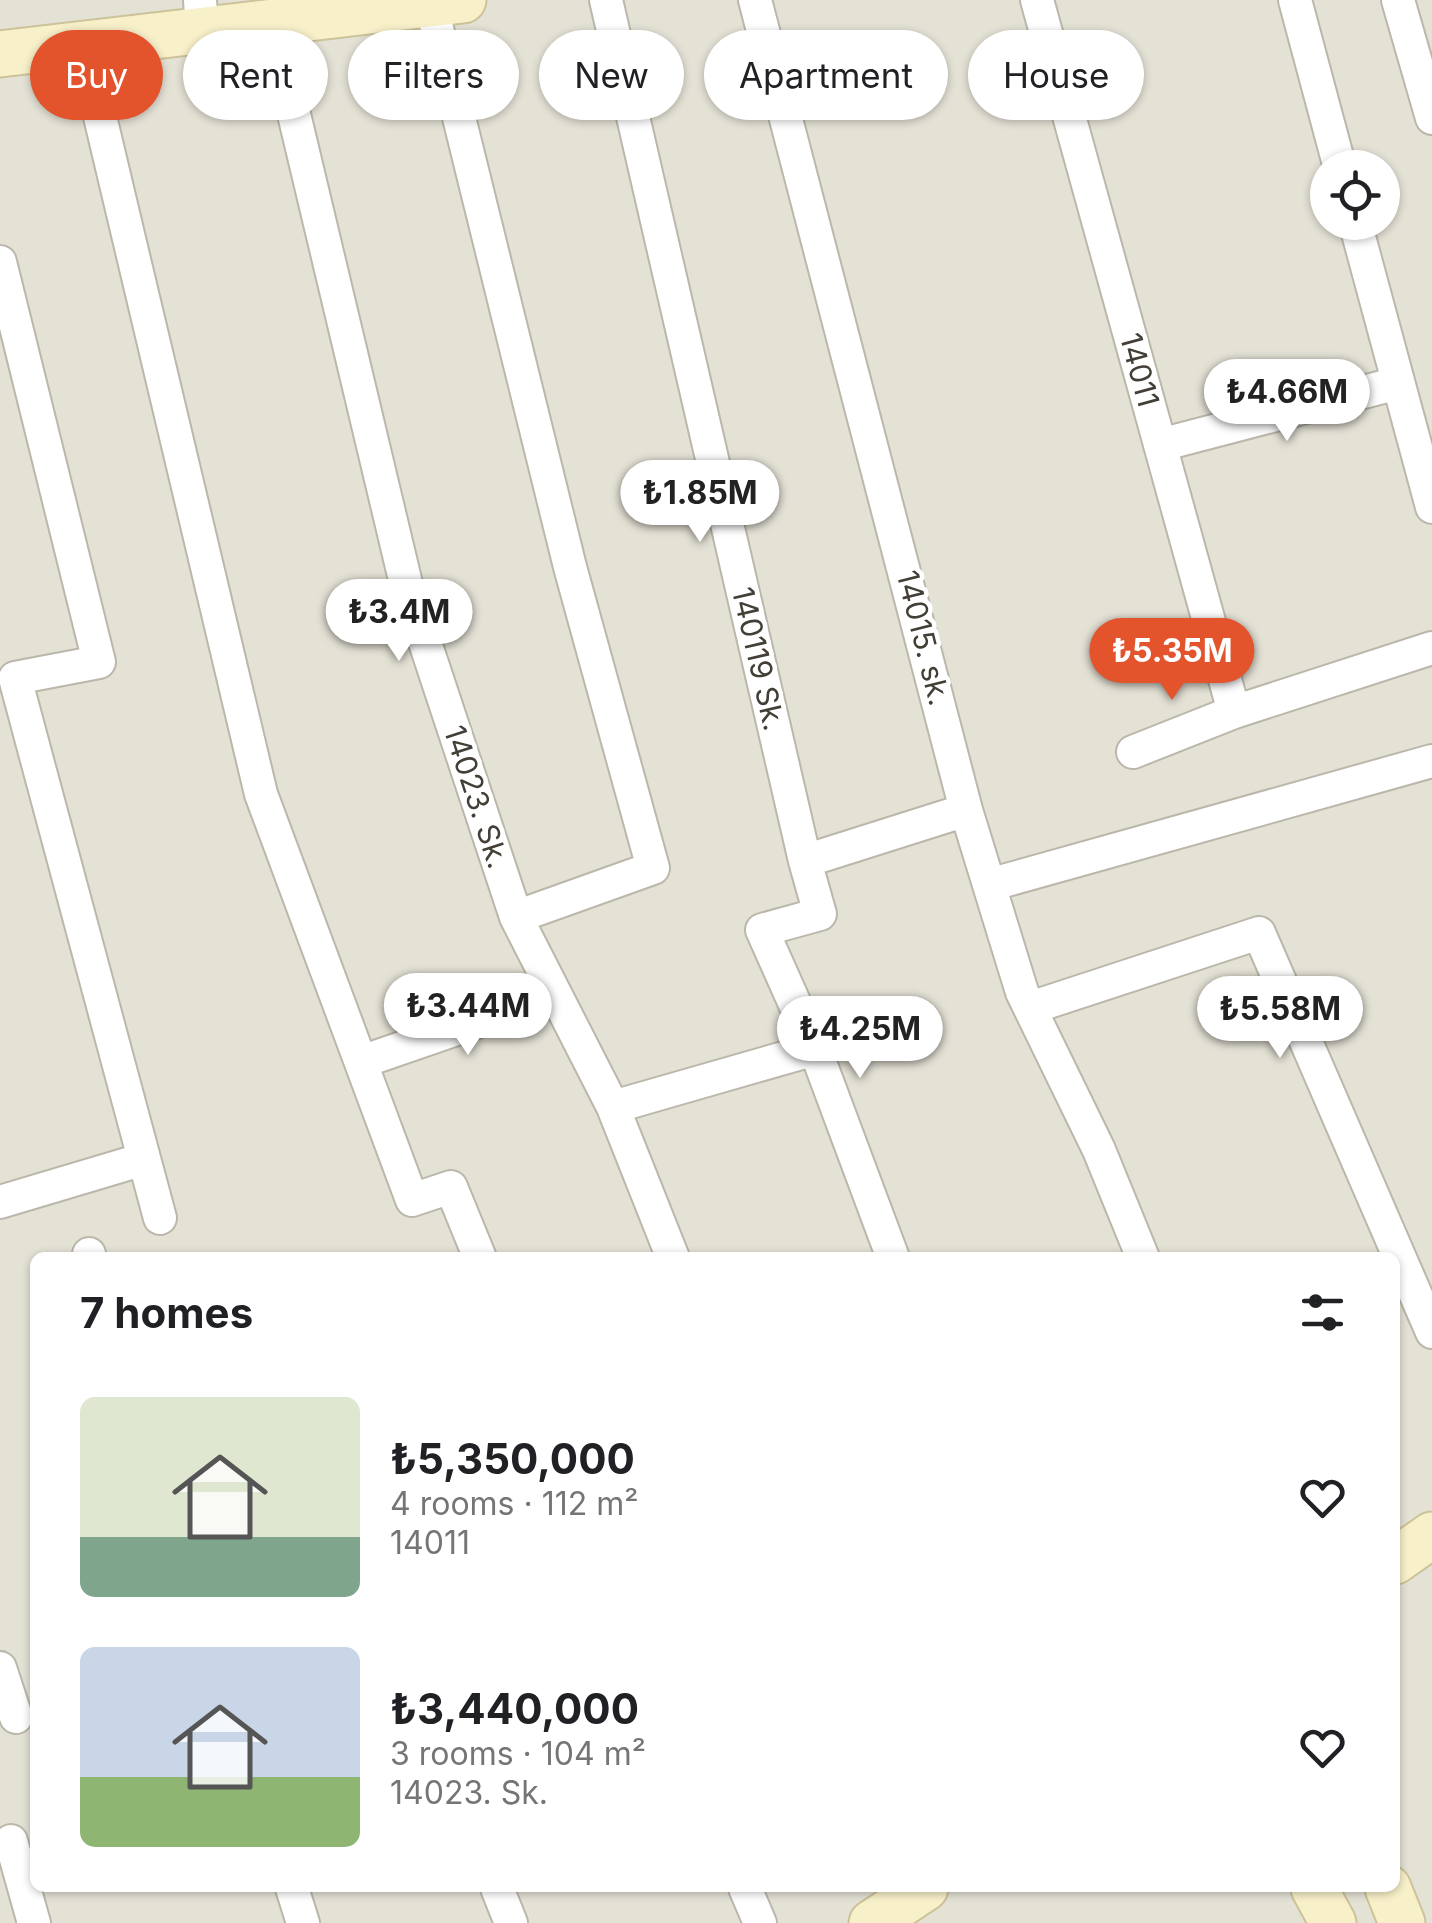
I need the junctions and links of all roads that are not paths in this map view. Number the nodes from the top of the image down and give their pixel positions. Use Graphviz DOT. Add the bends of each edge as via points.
graph roads {
  1 [pos="606,0"];
  2 [pos="755,0"];
  3 [pos="1036,0"];
  4 [pos="1296,0"];
  5 [pos="1398,0"];
  6 [pos="447,2"];
  7 [pos="201,15"];
  8 [pos="272,22"];
  9 [pos="139,30"];
  10 [pos="30,50"];
  11 [pos="0,54"];
  12 [pos="1432,118"];
  13 [pos="100,120"];
  14 [pos="1335,150"];
  15 [pos="1360,240"];
  16 [pos="0,262"];
  17 [pos="1398,383"];
  18 [pos="1160,445"];
  19 [pos="1432,507"];
  20 [pos="1432,648"];
  21 [pos="1234,712"];
  22 [pos="12,716"];
  23 [pos="1133,752"];
  24 [pos="1432,761"];
  25 [pos="966,810"];
  26 [pos="805,862"];
  27 [pos="989,885"];
  28 [pos="516,917"];
  29 [pos="554,996"];
  30 [pos="1030,1008"];
  31 [pos="815,1049"];
  32 [pos="361,1062"];
  33 [pos="614,1107"];
  34 [pos="144,1159"];
  35 [pos="0,1202"];
  36 [pos="160,1218"];
  37 [pos="478,1252"];
  38 [pos="671,1252"];
  39 [pos="891,1252"];
  40 [pos="1141,1252"];
  41 [pos="1397,1252"];
  42 [pos="1400,1259"];
  43 [pos="1432,1332"];
  44 [pos="1432,1535"];
  45 [pos="1400,1558"];
  46 [pos="0,1668"];
  47 [pos="17,1717"];
  48 [pos="11,1841"];
  49 [pos="293,1892"];
  50 [pos="499,1892"];
  51 [pos="747,1892"];
  52 [pos="918,1892"];
  53 [pos="1316,1892"];
  54 [pos="1390,1892"];
  55 [pos="34,1923"];
  56 [pos="304,1923"];
  57 [pos="511,1923"];
  58 [pos="760,1923"];
  59 [pos="872,1923"];
  60 [pos="1333,1923"];
  61 [pos="1402,1923"];
  1 -- 26 [label="street, 140119 Sk."];
  2 -- 25 [label="street, 14015. sk."];
  3 -- 18 [label="street, 14011"];
  4 -- 14 [label="street"];
  5 -- 12 [label="street"];
  6 -- 8 [label="main road"];
  6 -- 28 [label="street" via="570,566 654,868"];
  7 -- 8 [label="main road"];
  7 -- 9 [label="main road"];
  8 -- 28 [label="street, 14023. Sk." via="407,588"];
  10 -- 11 [label="main road"];
  13 -- 32 [label="street" via="261,794"];
  15 -- 17 [label="street"];
  16 -- 22 [label="street" via="100,662 15,678"];
  17 -- 18 [label="street"];
  17 -- 19 [label="street"];
  18 -- 21 [label="street, 14011"];
  20 -- 21 [label="street"];
  21 -- 23 [label="street"];
  22 -- 34 [label="street"];
  24 -- 27 [label="street"];
  25 -- 26 [label="street"];
  25 -- 27 [label="street, 14015. sk."];
  26 -- 31 [label="street, 140119 Sk." via="820,914 762,930"];
  27 -- 30 [label="street, 14015. sk."];
  28 -- 29 [label="street, 14023. Sk."];
  29 -- 32 [label="street"];
  29 -- 33 [label="street, 14023. Sk."];
  30 -- 40 [label="street, 14015. sk."];
  30 -- 41 [label="street" via="1258,933"];
  31 -- 33 [label="street"];
  31 -- 39 [label="street"];
  32 -- 37 [label="street" via="412,1200 451,1187"];
  33 -- 38 [label="street, 14023. Sk."];
  34 -- 35 [label="street"];
  34 -- 36 [label="street"];
  42 -- 43 [label="street"];
  44 -- 45 [label="main road"];
  46 -- 47 [label="street"];
  48 -- 55 [label="street"];
  49 -- 56 [label="street"];
  50 -- 57 [label="street"];
  51 -- 58 [label="street"];
  52 -- 59 [label="main road"];
  53 -- 60 [label="main road"];
  54 -- 61 [label="main road"];
}
